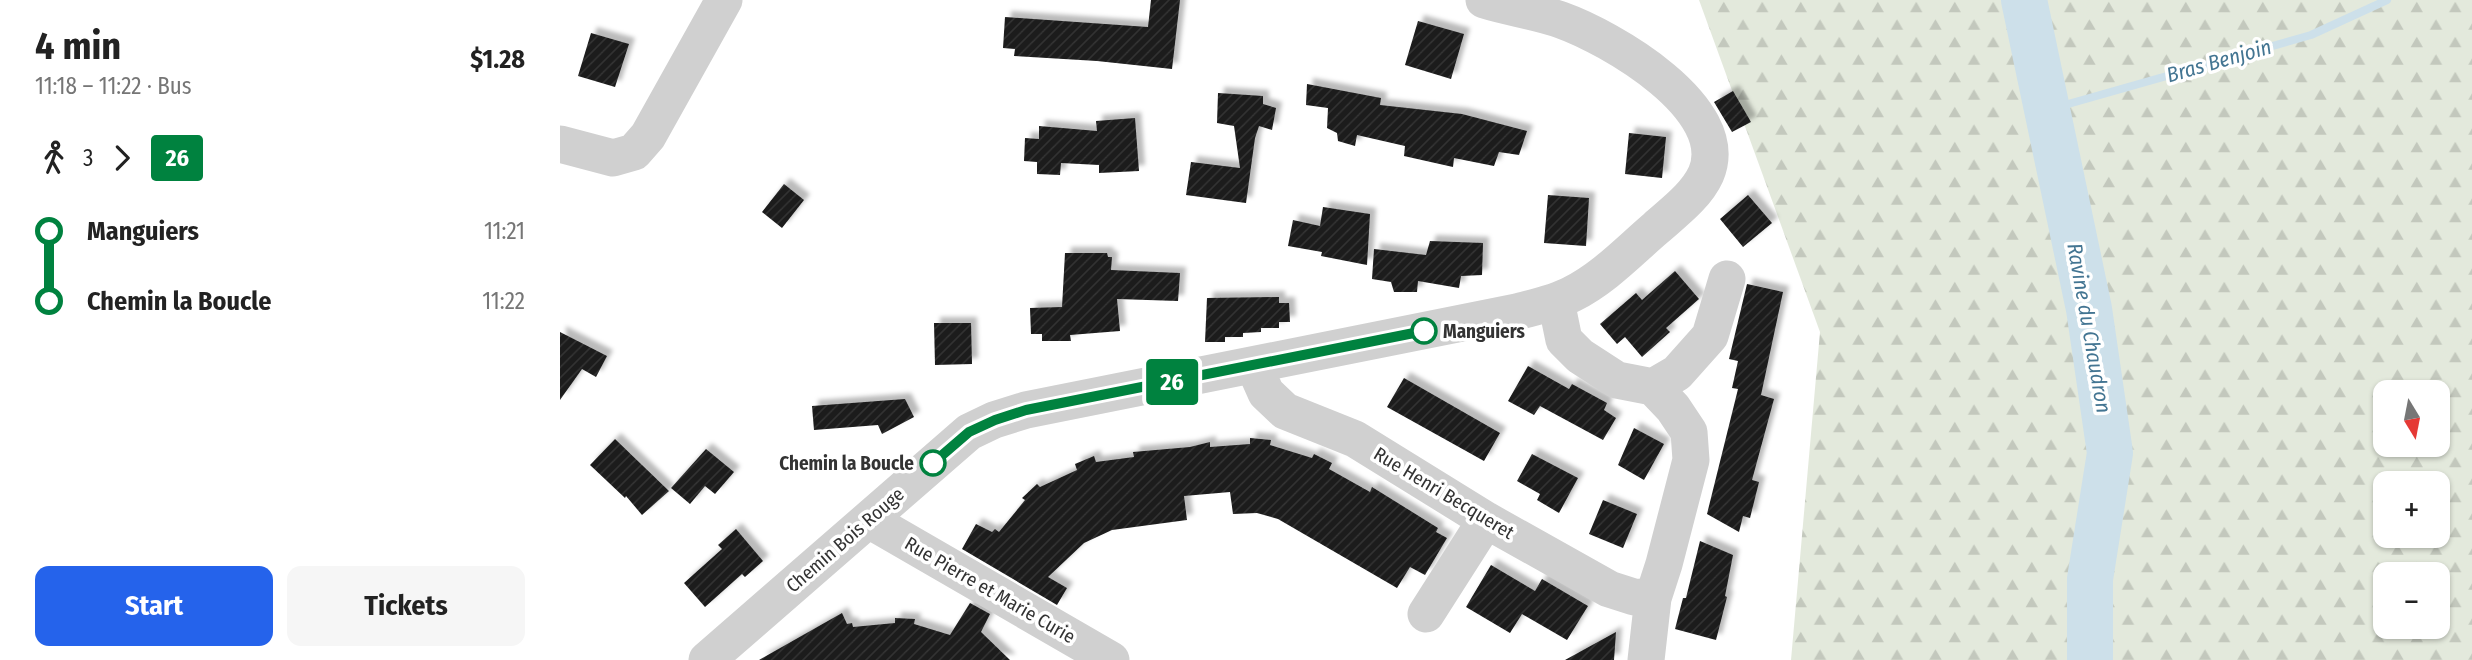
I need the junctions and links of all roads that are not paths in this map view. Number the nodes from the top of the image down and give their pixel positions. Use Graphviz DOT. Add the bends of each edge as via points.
graph roads {
  1 [pos="724,0"];
  2 [pos="1484,0"];
  3 [pos="560,144"];
  4 [pos="1727,279"];
  5 [pos="1556,301"];
  6 [pos="1254,366"];
  7 [pos="1653,387"];
  8 [pos="869,520"];
  9 [pos="1486,520"];
  10 [pos="1653,598"];
  11 [pos="1426,614"];
  12 [pos="706,660"];
  13 [pos="1111,660"];
  14 [pos="1646,660"];
  1 -- 3 [label="street" via="648,136 634,152 613,158"];
  2 -- 5 [label="street, Chemin Bois Rouge" via="1560,19 1643,62 1696,114 1708,143 1706,173 1691,196 1595,280"];
  4 -- 7 [label="street" via="1710,336 1677,373"];
  5 -- 6 [label="street, Chemin Bois Rouge"];
  5 -- 7 [label="street" via="1564,340 1580,356 1617,380"];
  6 -- 8 [label="street, Chemin Bois Rouge" via="995,420 969,432"];
  6 -- 9 [label="street, Rue Henri Becqueret" via="1266,393 1285,411 1355,439"];
  7 -- 10 [label="street" via="1689,432 1690,460"];
  8 -- 12 [label="street, Chemin Bois Rouge"];
  8 -- 13 [label="street, Rue Pierre et Marie Curie"];
  9 -- 10 [label="street, Rue Henri Becqueret" via="1609,589"];
  9 -- 11 [label="street"];
  10 -- 14 [label="street"];
}
